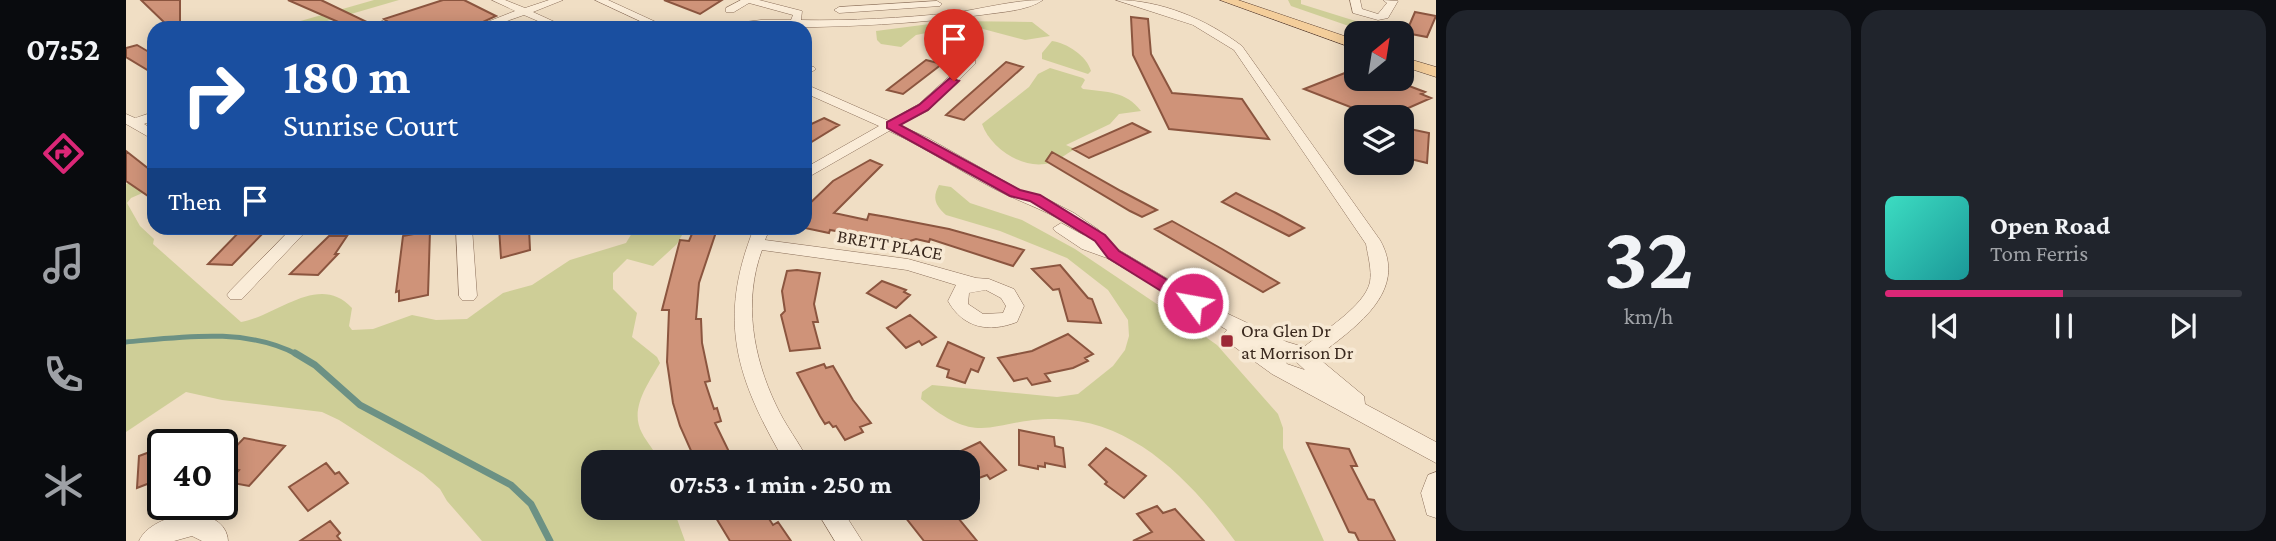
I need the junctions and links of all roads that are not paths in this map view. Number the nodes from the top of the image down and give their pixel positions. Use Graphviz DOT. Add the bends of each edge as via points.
graph roads {
  1 [pos="497,0"];
  2 [pos="558,0"];
  3 [pos="600,0"];
  4 [pos="1038,0"];
  5 [pos="1121,0"];
  6 [pos="1226,0"];
  7 [pos="1256,0"];
  8 [pos="1355,0"];
  9 [pos="1388,0"];
  10 [pos="934,2"];
  11 [pos="730,10"];
  12 [pos="839,10"];
  13 [pos="526,11"];
  14 [pos="949,16"];
  15 [pos="497,21"];
  16 [pos="548,21"];
  17 [pos="649,21"];
  18 [pos="796,21"];
  19 [pos="812,24"];
  20 [pos="1344,30"];
  21 [pos="1344,41"];
  22 [pos="1414,53"];
  23 [pos="1436,61"];
  24 [pos="971,62"];
  25 [pos="1414,65"];
  26 [pos="1436,72"];
  27 [pos="812,91"];
  28 [pos="130,120"];
  29 [pos="891,125"];
  30 [pos="147,131"];
  31 [pos="812,171"];
  32 [pos="294,235"];
  33 [pos="464,235"];
  34 [pos="758,236"];
  35 [pos="975,284"];
  36 [pos="236,295"];
  37 [pos="468,296"];
  38 [pos="1307,368"];
  39 [pos="790,450"];
  40 [pos="1436,453"];
  41 [pos="1436,482"];
  42 [pos="1436,508"];
  43 [pos="835,520"];
  44 [pos="152,541"];
  45 [pos="215,541"];
  46 [pos="849,541"];
  1 -- 13 [label="street"];
  2 -- 13 [label="street"];
  3 -- 17 [label="street"];
  4 -- 14 [label="street"];
  5 -- 38 [label="street" via="1191,19 1238,48 1374,244 1377,288"];
  6 -- 21 [label="main road"];
  7 -- 20 [label="main road"];
  8 -- 9 [label="street" via="1357,11 1380,18 1393,1"];
  10 -- 12 [label="street"];
  10 -- 14 [label="street"];
  11 -- 18 [label="street" via="748,0 798,13"];
  13 -- 15 [label="street"];
  13 -- 16 [label="street"];
  14 -- 19 [label="street"];
  22 -- 23 [label="main road"];
  24 -- 29 [label="street" via="923,107"];
  25 -- 26 [label="main road"];
  27 -- 29 [label="street"];
  28 -- 30 [label="street"];
  29 -- 31 [label="street"];
  29 -- 38 [label="street" via="1015,193 1021,203 1088,245 1114,254 1213,315 1221,327 1278,356 1283,372"];
  32 -- 36 [label="street"];
  33 -- 37 [label="street"];
  34 -- 35 [label="street, BRETT PLACE" via="908,265"];
  34 -- 39 [label="street" via="742,291 745,348 766,407"];
  38 -- 40 [label="street" via="1342,404"];
  41 -- 42 [label="street"];
  43 -- 46 [label="street"];
  44 -- 45 [label="street" via="192,524 207,526"];
}
